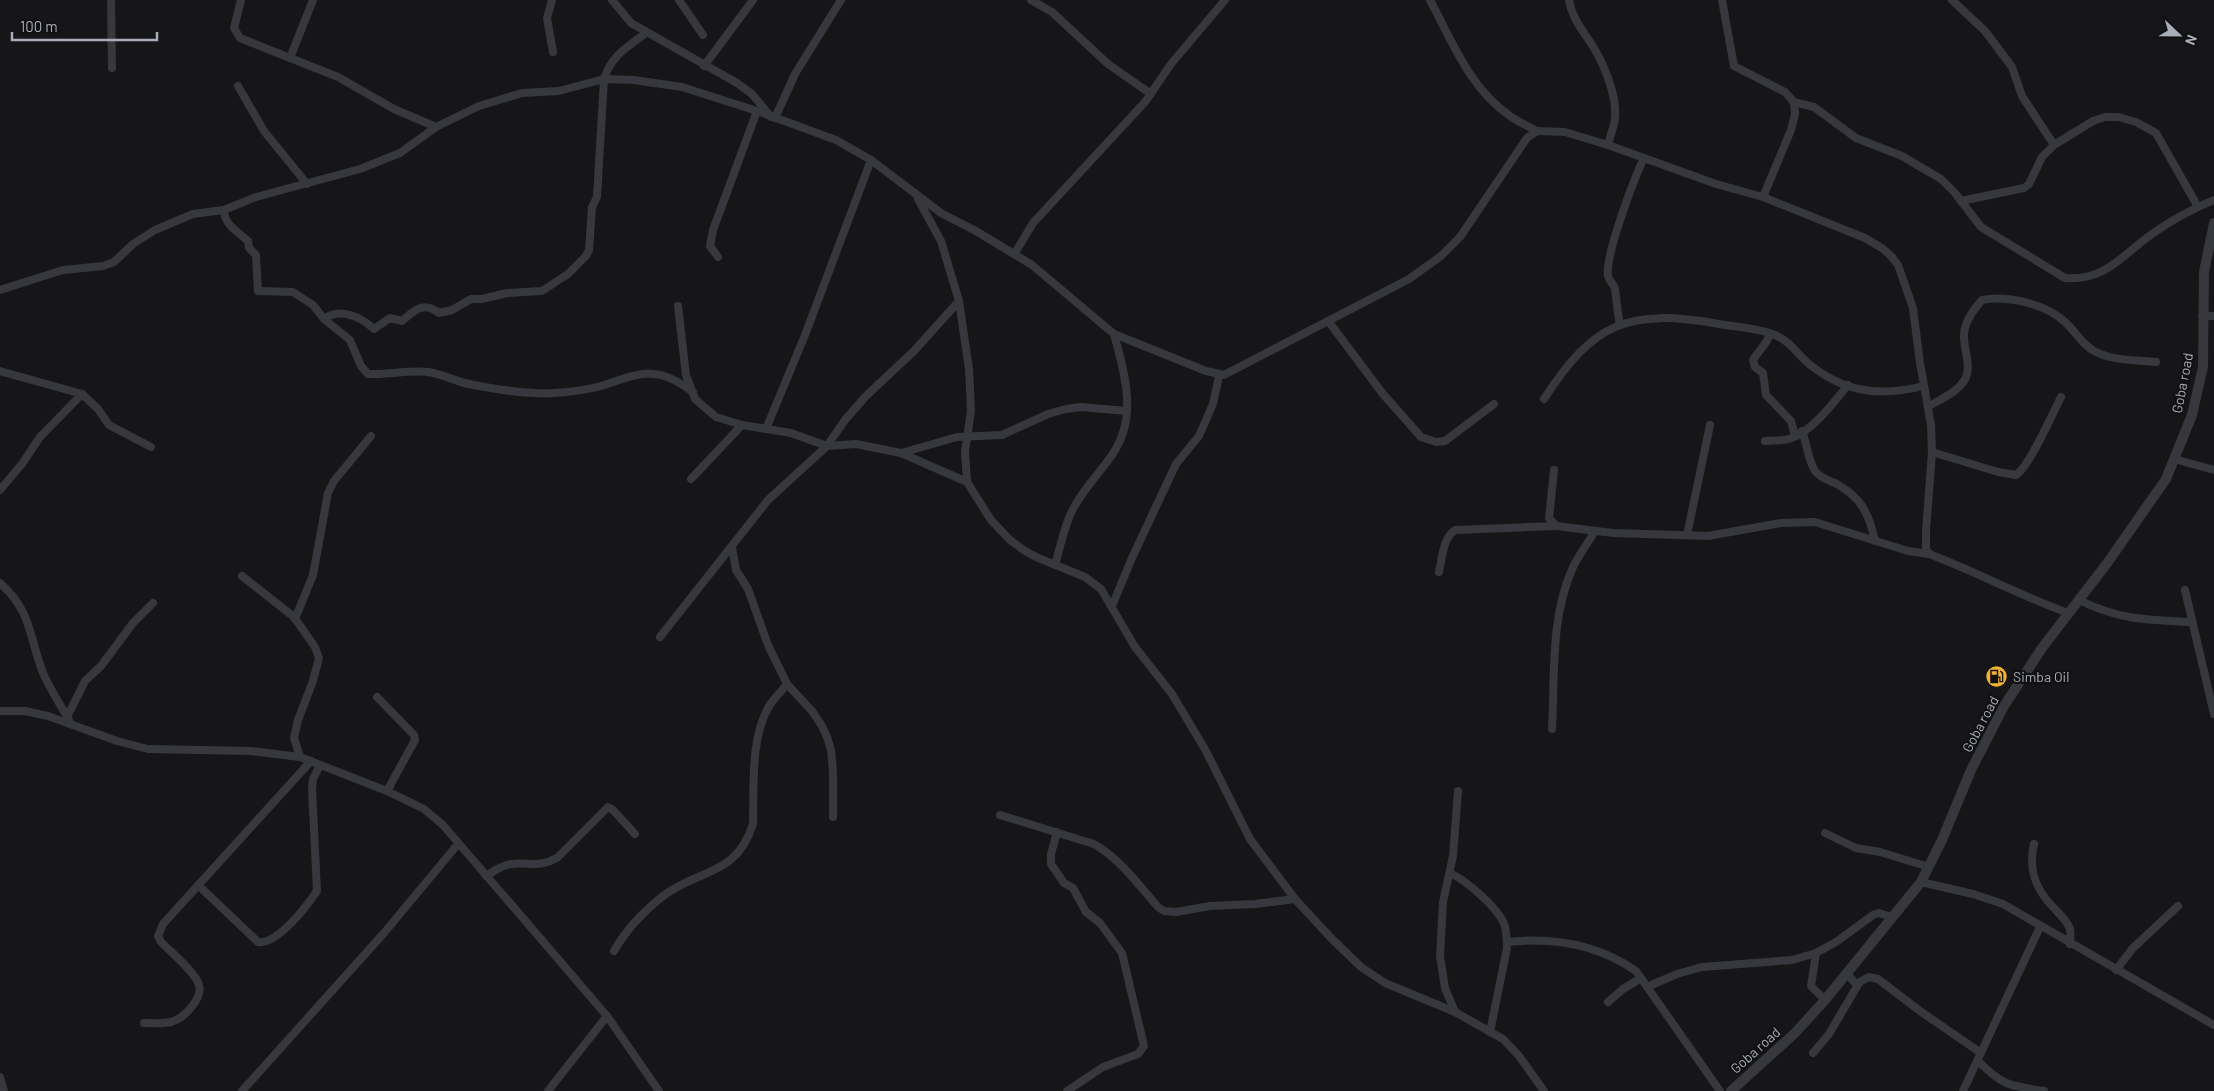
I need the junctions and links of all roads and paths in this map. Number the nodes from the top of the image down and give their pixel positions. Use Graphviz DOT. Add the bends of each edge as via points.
graph roads {
  1 [pos="111,0"];
  2 [pos="241,0"];
  3 [pos="313,0"];
  4 [pos="552,0"];
  5 [pos="680,0"];
  6 [pos="753,0"];
  7 [pos="841,0"];
  8 [pos="1031,0"];
  9 [pos="1225,0"];
  10 [pos="1430,0"];
  11 [pos="1569,0"];
  12 [pos="1722,0"];
  13 [pos="1952,0"];
  14 [pos="616,1"];
  15 [pos="646,33"];
  16 [pos="703,35"];
  17 [pos="553,52"];
  18 [pos="290,58"];
  19 [pos="704,66"];
  20 [pos="112,68"];
  21 [pos="604,79"];
  22 [pos="238,86"];
  23 [pos="1151,94"];
  24 [pos="1794,102"];
  25 [pos="757,111"];
  26 [pos="773,118"];
  27 [pos="436,127"];
  28 [pos="1537,131"];
  29 [pos="1608,145"];
  30 [pos="2054,145"];
  31 [pos="1644,158"];
  32 [pos="871,160"];
  33 [pos="307,184"];
  34 [pos="917,197"];
  35 [pos="1763,197"];
  36 [pos="2214,200"];
  37 [pos="1961,201"];
  38 [pos="2198,207"];
  39 [pos="224,210"];
  40 [pos="2214,223"];
  41 [pos="1015,254"];
  42 [pos="718,257"];
  43 [pos="0,290"];
  44 [pos="959,301"];
  45 [pos="678,306"];
  46 [pos="2202,316"];
  47 [pos="2214,316"];
  48 [pos="324,319"];
  49 [pos="1329,322"];
  50 [pos="1620,324"];
  51 [pos="1114,334"];
  52 [pos="1770,334"];
  53 [pos="2156,362"];
  54 [pos="0,371"];
  55 [pos="1219,376"];
  56 [pos="1848,385"];
  57 [pos="1924,386"];
  58 [pos="693,392"];
  59 [pos="82,394"];
  60 [pos="2062,397"];
  61 [pos="1544,399"];
  62 [pos="1494,404"];
  63 [pos="1928,407"];
  64 [pos="1127,411"];
  65 [pos="742,425"];
  66 [pos="1710,425"];
  67 [pos="766,429"];
  68 [pos="1802,431"];
  69 [pos="371,436"];
  70 [pos="1795,436"];
  71 [pos="968,438"];
  72 [pos="1766,441"];
  73 [pos="827,446"];
  74 [pos="151,448"];
  75 [pos="1932,452"];
  76 [pos="902,453"];
  77 [pos="2174,459"];
  78 [pos="1554,470"];
  79 [pos="2214,470"];
  80 [pos="691,479"];
  81 [pos="967,482"];
  82 [pos="0,490"];
  83 [pos="1556,526"];
  84 [pos="1595,531"];
  85 [pos="1687,535"];
  86 [pos="1875,541"];
  87 [pos="732,547"];
  88 [pos="1929,554"];
  89 [pos="1055,566"];
  90 [pos="1439,572"];
  91 [pos="242,576"];
  92 [pos="0,583"];
  93 [pos="2185,590"];
  94 [pos="2079,600"];
  95 [pos="153,603"];
  96 [pos="1112,606"];
  97 [pos="2068,614"];
  98 [pos="295,619"];
  99 [pos="2192,622"];
  100 [pos="660,638"];
  101 [pos="787,684"];
  102 [pos="377,697"];
  103 [pos="0,711"];
  104 [pos="2214,714"];
  105 [pos="67,716"];
  106 [pos="71,724"];
  107 [pos="1552,729"];
  108 [pos="300,757"];
  109 [pos="311,761"];
  110 [pos="320,765"];
  111 [pos="387,791"];
  112 [pos="1458,791"];
  113 [pos="1000,815"];
  114 [pos="833,817"];
  115 [pos="1056,832"];
  116 [pos="1825,833"];
  117 [pos="635,834"];
  118 [pos="458,844"];
  119 [pos="2034,844"];
  120 [pos="1929,867"];
  121 [pos="1450,873"];
  122 [pos="486,876"];
  123 [pos="1921,882"];
  124 [pos="198,885"];
  125 [pos="1295,899"];
  126 [pos="2178,906"];
  127 [pos="1892,917"];
  128 [pos="2040,927"];
  129 [pos="1507,942"];
  130 [pos="2070,944"];
  131 [pos="614,951"];
  132 [pos="1816,953"];
  133 [pos="2116,970"];
  134 [pos="1847,974"];
  135 [pos="1641,978"];
  136 [pos="1859,983"];
  137 [pos="1647,987"];
  138 [pos="1825,1000"];
  139 [pos="1608,1002"];
  140 [pos="1455,1012"];
  141 [pos="608,1016"];
  142 [pos="144,1023"];
  143 [pos="2214,1025"];
  144 [pos="1490,1032"];
  145 [pos="1813,1053"];
  146 [pos="1981,1053"];
  147 [pos="1978,1060"];
  148 [pos="0,1077"];
  149 [pos="4,1091"];
  150 [pos="242,1091"];
  151 [pos="548,1091"];
  152 [pos="659,1091"];
  153 [pos="1067,1091"];
  154 [pos="1544,1091"];
  155 [pos="1720,1091"];
  156 [pos="1731,1091"];
  157 [pos="1963,1091"];
  158 [pos="2044,1091"];
  1 -- 20 [label="street"];
  2 -- 18 [label="street" via="234,22 235,33 246,42"];
  3 -- 18 [label="street"];
  4 -- 17 [label="street" via="547,18"];
  5 -- 16 [label="street"];
  6 -- 19 [label="street"];
  7 -- 26 [label="street" via="795,74"];
  8 -- 23 [label="street" via="1052,12 1108,64"];
  9 -- 23 [label="street" via="1171,64"];
  10 -- 28 [label="street" via="1469,74 1510,116"];
  11 -- 29 [label="street" via="1576,20 1595,49 1614,101 1615,118"];
  12 -- 24 [label="street" via="1734,66 1785,92"];
  13 -- 30 [label="street" via="1985,31 2012,67 2022,96"];
  14 -- 15 [label="street" via="631,24"];
  15 -- 19 [label="street"];
  15 -- 21 [label="street" via="616,55"];
  18 -- 27 [label="street" via="338,77 394,109"];
  19 -- 26 [label="street" via="752,94"];
  21 -- 25 [label="street" via="667,84"];
  21 -- 27 [label="street" via="559,91 522,93 479,106"];
  21 -- 48 [label="street" via="598,187 591,216 589,250 574,269 542,291 471,299 439,313 422,307 402,321 390,318 374,329 364,320 347,314 329,315"];
  22 -- 33 [label="street" via="264,131"];
  23 -- 41 [label="street" via="1033,223"];
  24 -- 35 [label="street" via="1796,114 1791,130"];
  24 -- 37 [label="street" via="1814,107 1856,138 1902,156 1941,179"];
  25 -- 26 [label="street"];
  25 -- 42 [label="street" via="713,230 710,246"];
  26 -- 32 [label="street" via="836,140"];
  27 -- 33 [label="street" via="400,153 360,169"];
  28 -- 29 [label="street" via="1565,132"];
  28 -- 49 [label="street" via="1519,148 1460,237 1441,256 1409,279"];
  29 -- 31 [label="street"];
  30 -- 37 [label="street" via="2024,188"];
  30 -- 38 [label="street" via="2105,117 2136,122 2156,133"];
  31 -- 35 [label="street"];
  31 -- 50 [label="street" via="1630,191 1608,263 1608,278 1615,287"];
  32 -- 34 [label="street"];
  32 -- 67 [label="street"];
  33 -- 39 [label="street" via="256,197"];
  34 -- 41 [label="street"];
  34 -- 44 [label="street" via="940,241"];
  35 -- 57 [label="street" via="1865,238 1891,256 1898,265 1913,308"];
  36 -- 38 [label="street"];
  37 -- 38 [label="street" via="1981,227 2065,278 2098,274 2112,267 2150,235"];
  39 -- 43 [label="street" via="193,214 155,230 114,262 103,266 63,270"];
  39 -- 48 [label="street" via="228,224 248,241 249,248 256,255 258,291 293,292 313,306"];
  40 -- 46 [label="street, Goba road" via="2204,272"];
  41 -- 51 [label="street"];
  44 -- 71 [label="street" via="970,370"];
  44 -- 73 [label="street" via="914,351 866,396"];
  45 -- 58 [label="street" via="686,376"];
  46 -- 47 [label="street"];
  46 -- 77 [label="street, Goba road" via="2202,367 2192,415"];
  48 -- 58 [label="street" via="350,340 368,374 430,372 468,383 553,394 599,386 644,373 666,376"];
  49 -- 55 [label="street" via="1229,374"];
  49 -- 62 [label="street" via="1383,394 1421,437 1445,441"];
  50 -- 52 [label="street" via="1633,320 1689,319"];
  50 -- 61 [label="street" via="1579,351"];
  51 -- 55 [label="street"];
  51 -- 64 [label="street" via="1128,388"];
  52 -- 56 [label="street" via="1789,343 1809,364"];
  52 -- 70 [label="street" via="1767,344 1753,360 1755,367 1763,373 1766,395 1791,421"];
  53 -- 63 [label="street" via="2118,359 2097,353 2065,322 2037,306 2010,299 1982,300 1964,332 1968,372 1965,380"];
  54 -- 59 [label="street"];
  55 -- 96 [label="street" via="1199,436 1176,464"];
  56 -- 57 [label="street" via="1868,392 1899,392"];
  56 -- 68 [label="street" via="1826,412"];
  57 -- 63 [label="street"];
  58 -- 65 [label="street" via="695,399 716,417"];
  59 -- 74 [label="street" via="109,425"];
  59 -- 82 [label="street" via="40,437"];
  60 -- 75 [label="street" via="2021,472 2016,475"];
  63 -- 75 [label="street"];
  64 -- 71 [label="street" via="1066,409 1002,435"];
  64 -- 89 [label="street" via="1124,431 1114,453 1071,512"];
  65 -- 67 [label="street"];
  65 -- 80 [label="street"];
  66 -- 85 [label="street"];
  67 -- 73 [label="street" via="791,433"];
  68 -- 70 [label="street"];
  68 -- 86 [label="street" via="1816,473 1842,488 1863,506 1870,517"];
  69 -- 98 [label="street" via="328,493 314,575"];
  70 -- 72 [label="street"];
  71 -- 76 [label="street" via="949,439"];
  71 -- 81 [label="street" via="965,451"];
  73 -- 76 [label="street" via="856,444"];
  73 -- 87 [label="street" via="768,500"];
  75 -- 88 [label="street" via="1926,531"];
  76 -- 81 [label="street"];
  77 -- 79 [label="street"];
  77 -- 94 [label="street, Goba road" via="2152,500"];
  78 -- 83 [label="street" via="1549,518"];
  81 -- 89 [label="street" via="992,520 1010,540"];
  83 -- 84 [label="street"];
  83 -- 90 [label="street" via="1455,530 1446,541"];
  84 -- 85 [label="street"];
  84 -- 107 [label="street" via="1574,566 1557,628"];
  85 -- 86 [label="street" via="1708,536 1802,521"];
  86 -- 88 [label="street"];
  87 -- 100 [label="street"];
  87 -- 101 [label="street" via="736,570 748,589"];
  88 -- 97 [label="street"];
  89 -- 96 [label="street" via="1085,577 1102,589"];
  91 -- 98 [label="street"];
  92 -- 105 [label="street" via="23,609 43,672"];
  93 -- 99 [label="street"];
  94 -- 97 [label="street, Goba road"];
  94 -- 99 [label="street" via="2101,611 2132,619"];
  95 -- 105 [label="street" via="85,681"];
  96 -- 125 [label="street" via="1206,751 1250,840"];
  97 -- 120 [label="street, Goba road" via="2004,706 1971,770"];
  98 -- 108 [label="street" via="315,647 318,658 294,738"];
  99 -- 104 [label="street"];
  101 -- 114 [label="street" via="822,726 829,744 833,771"];
  101 -- 131 [label="street" via="764,717 755,753 753,824 738,853 716,870 663,896 633,924"];
  102 -- 111 [label="street" via="414,735 415,740"];
  103 -- 106 [label="street" via="25,711"];
  105 -- 106 [label="street"];
  106 -- 108 [label="street" via="148,749 251,751"];
  108 -- 109 [label="street"];
  109 -- 110 [label="street"];
  109 -- 124 [label="street"];
  110 -- 111 [label="street"];
  110 -- 124 [label="street" via="312,789 317,891 296,918 267,942 258,942"];
  111 -- 118 [label="street" via="424,809"];
  112 -- 121 [label="street"];
  113 -- 115 [label="street"];
  115 -- 125 [label="street" via="1106,851 1164,911"];
  115 -- 153 [label="street" via="1051,864 1064,883 1073,888 1086,912 1100,922 1122,953 1144,1046 1138,1054 1103,1068"];
  116 -- 120 [label="street" via="1856,848"];
  117 -- 122 [label="street" via="608,807 557,858 540,865 511,864"];
  118 -- 122 [label="street"];
  118 -- 150 [label="street" via="384,934"];
  119 -- 130 [label="street" via="2032,868 2040,892 2066,921"];
  120 -- 123 [label="street, Goba road"];
  121 -- 129 [label="street" via="1471,886 1503,921"];
  121 -- 140 [label="street" via="1443,902 1440,956 1445,988"];
  122 -- 141 [label="street"];
  123 -- 127 [label="street, Goba road"];
  123 -- 128 [label="street" via="2003,904"];
  124 -- 142 [label="street" via="163,924 158,936 195,977 200,985 198,997 176,1020"];
  125 -- 140 [label="street" via="1361,967 1385,983"];
  126 -- 133 [label="street" via="2133,948"];
  127 -- 132 [label="street" via="1879,913 1874,915"];
  127 -- 134 [label="street, Goba road"];
  128 -- 130 [label="street"];
  128 -- 146 [label="street"];
  129 -- 135 [label="street" via="1547,940 1578,944 1628,965"];
  129 -- 144 [label="street"];
  130 -- 133 [label="street"];
  132 -- 137 [label="street" via="1792,960 1702,967"];
  132 -- 138 [label="street" via="1811,986"];
  133 -- 143 [label="street"];
  134 -- 136 [label="street" via="1854,983"];
  134 -- 138 [label="street, Goba road"];
  135 -- 137 [label="street"];
  135 -- 139 [label="street"];
  136 -- 145 [label="street" via="1829,1034"];
  136 -- 146 [label="street" via="1869,977 1878,979"];
  137 -- 155 [label="street"];
  138 -- 156 [label="street, Goba road" via="1795,1033"];
  140 -- 144 [label="street"];
  141 -- 151 [label="street"];
  141 -- 152 [label="street"];
  144 -- 154 [label="street" via="1503,1039 1519,1056"];
  146 -- 147 [label="street"];
  147 -- 157 [label="street"];
  147 -- 158 [label="street" via="2002,1082"];
  148 -- 149 [label="street"];
}
